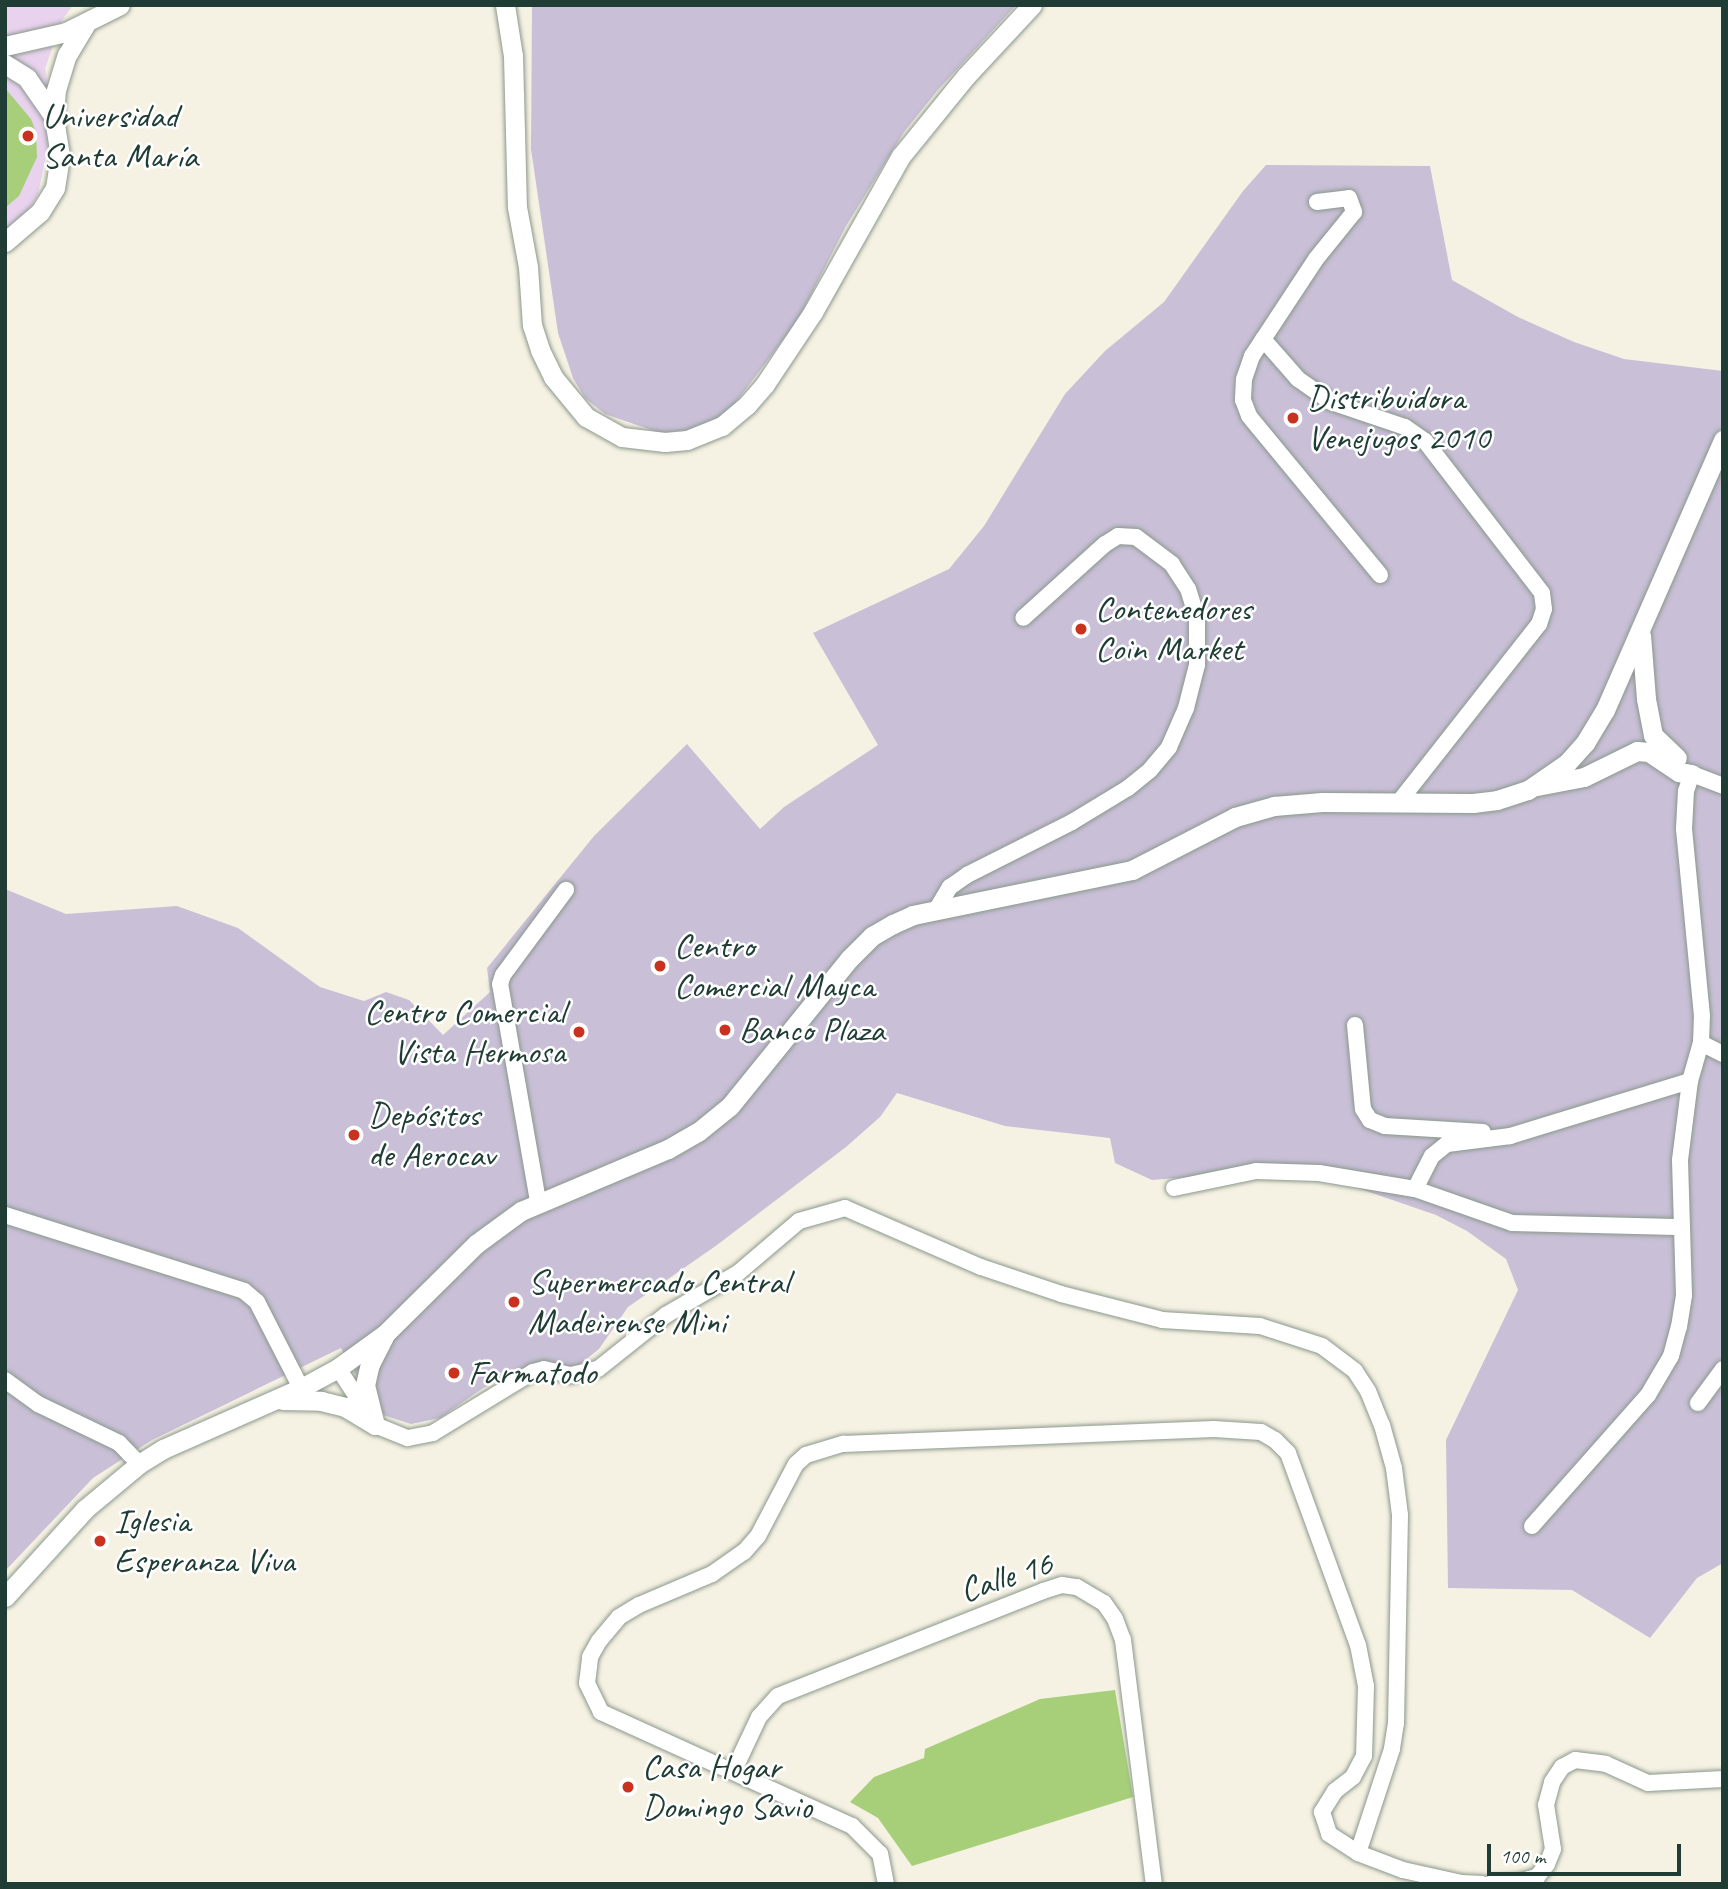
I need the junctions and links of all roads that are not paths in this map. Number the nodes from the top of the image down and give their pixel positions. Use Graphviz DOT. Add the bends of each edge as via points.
graph roads {
  1 [pos="120,5"];
  2 [pos="505,5"];
  3 [pos="1032,5"];
  4 [pos="85,25"];
  5 [pos="5,46"];
  6 [pos="5,64"];
  7 [pos="54,117"];
  8 [pos="1317,202"];
  9 [pos="5,242"];
  10 [pos="1263,339"];
  11 [pos="1723,440"];
  12 [pos="1380,575"];
  13 [pos="1023,618"];
  14 [pos="1641,633"];
  15 [pos="1692,774"];
  16 [pos="1723,786"];
  17 [pos="1533,787"];
  18 [pos="1398,803"];
  19 [pos="566,890"];
  20 [pos="936,910"];
  21 [pos="1355,1025"];
  22 [pos="1701,1042"];
  23 [pos="1723,1054"];
  24 [pos="1690,1081"];
  25 [pos="1517,1134"];
  26 [pos="1174,1188"];
  27 [pos="1415,1189"];
  28 [pos="538,1201"];
  29 [pos="5,1215"];
  30 [pos="1681,1227"];
  31 [pos="385,1334"];
  32 [pos="338,1368"];
  33 [pos="1723,1369"];
  34 [pos="5,1380"];
  35 [pos="301,1388"];
  36 [pos="278,1400"];
  37 [pos="1698,1403"];
  38 [pos="375,1425"];
  39 [pos="139,1464"];
  40 [pos="1532,1525"];
  41 [pos="5,1597"];
  42 [pos="734,1770"];
  43 [pos="1723,1779"];
  44 [pos="1358,1853"];
  45 [pos="886,1884"];
  46 [pos="1154,1884"];
  47 [pos="1482,1884"];
  48 [pos="1490,1884"];
  1 -- 4 [label="main road"];
  2 -- 3 [label="main road" via="513,56 517,207 540,350 552,377 586,417 622,437 666,442 687,440 722,426 765,384 813,312 901,156"];
  4 -- 5 [label="main road" via="38,41"];
  4 -- 7 [label="main road" via="62,70"];
  6 -- 7 [label="main road" via="27,78"];
  7 -- 9 [label="main road" via="60,156 55,188 40,212"];
  8 -- 10 [label="street" via="1349,198 1354,212 1316,259"];
  10 -- 12 [label="street" via="1244,379 1249,416"];
  10 -- 18 [label="street" via="1298,379 1331,402 1405,427 1425,441 1542,593 1544,609 1539,624"];
  11 -- 14 [label="main road"];
  13 -- 20 [label="street" via="1105,544 1118,536 1136,537 1172,564 1188,589 1197,618 1197,665 1186,708 1169,747 1143,776 1072,822 967,875 950,887"];
  14 -- 15 [label="main road" via="1653,735"];
  14 -- 17 [label="main road" via="1585,743 1567,763"];
  15 -- 16 [label="street"];
  15 -- 17 [label="main road" via="1679,772 1649,752 1637,751 1584,777"];
  15 -- 22 [label="street" via="1684,829"];
  17 -- 18 [label="main road" via="1497,800"];
  18 -- 20 [label="main road" via="1274,806 1235,817 1132,870"];
  19 -- 28 [label="street" via="500,984"];
  20 -- 28 [label="main road" via="913,915 872,936 730,1106 698,1132 668,1149"];
  21 -- 25 [label="street" via="1363,1109 1370,1120 1385,1126"];
  22 -- 23 [label="street"];
  22 -- 24 [label="street"];
  24 -- 25 [label="street"];
  24 -- 30 [label="street" via="1680,1160"];
  25 -- 27 [label="street" via="1447,1144 1432,1156"];
  26 -- 27 [label="street" via="1256,1171 1319,1173"];
  27 -- 30 [label="street" via="1512,1223"];
  28 -- 31 [label="main road" via="475,1244"];
  29 -- 35 [label="street" via="244,1291 257,1302"];
  30 -- 40 [label="street" via="1684,1295 1671,1356 1648,1395"];
  31 -- 32 [label="main road"];
  31 -- 38 [label="main road" via="365,1385"];
  32 -- 35 [label="main road"];
  32 -- 38 [label="street"];
  33 -- 37 [label="street"];
  34 -- 39 [label="street" via="38,1404 118,1443"];
  35 -- 36 [label="main road"];
  36 -- 38 [label="main road" via="345,1407"];
  36 -- 39 [label="main road"];
  38 -- 44 [label="street" via="394,1435 420,1437 450,1425 533,1373 544,1369 572,1375 598,1369 666,1315 738,1273 799,1221 845,1208 981,1267 1061,1294 1162,1320 1260,1325 1303,1338 1339,1357 1368,1391 1394,1468 1400,1515 1396,1723"];
  39 -- 41 [label="main road" via="85,1509"];
  42 -- 44 [label="street" via="601,1712 587,1683 590,1657 619,1617 712,1574 744,1552 758,1536 796,1464 806,1455 843,1444 1253,1431 1275,1440 1288,1453 1358,1645 1366,1686 1364,1756 1353,1777 1335,1791 1322,1812 1329,1834"];
  42 -- 45 [label="street" via="852,1826 880,1854"];
  42 -- 46 [label="street, Calle 16" via="759,1717 778,1696 1043,1591 1062,1585 1077,1587 1104,1603 1123,1640"];
  43 -- 48 [label="street" via="1648,1783 1606,1764 1575,1760 1562,1767 1546,1805 1553,1849 1547,1864 1537,1877"];
  44 -- 47 [label="street" via="1403,1870"];
}
